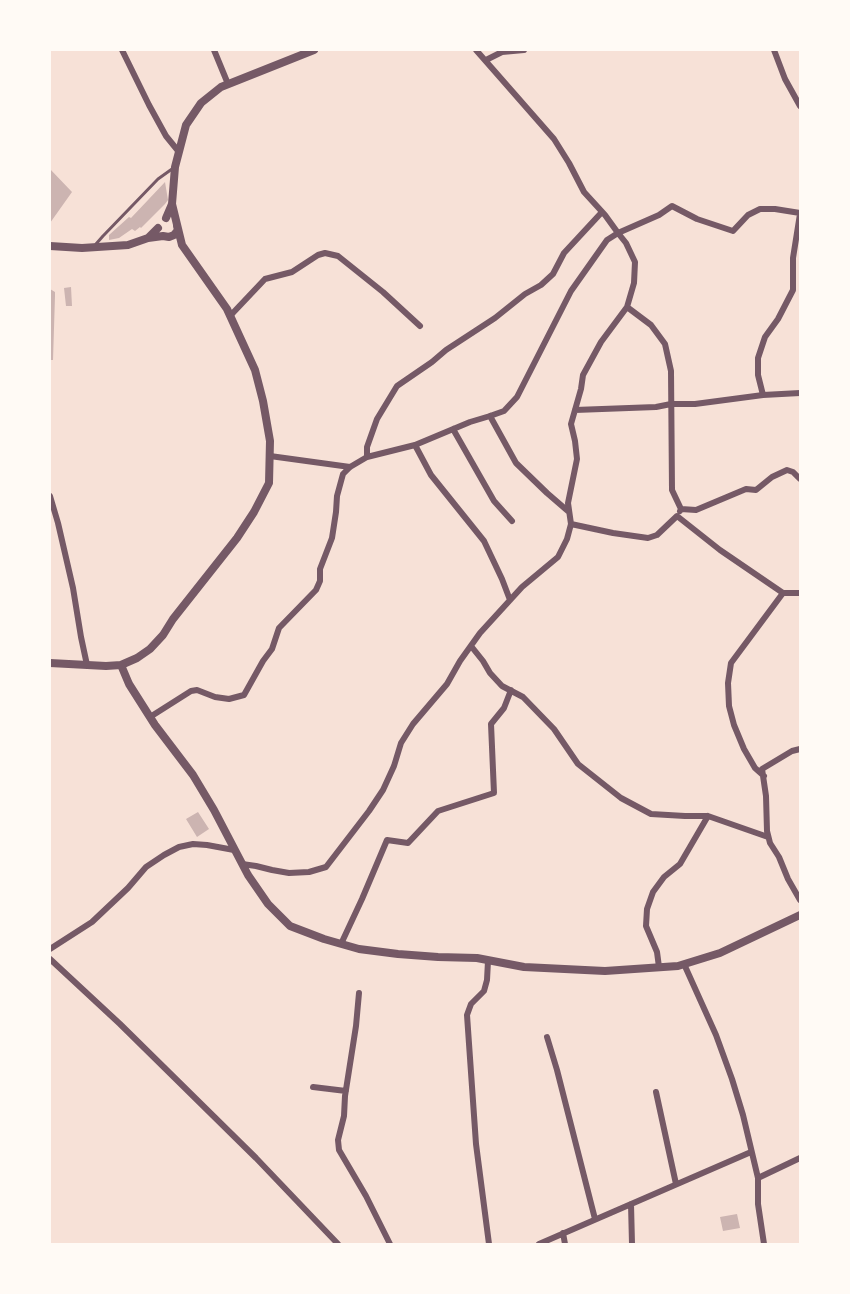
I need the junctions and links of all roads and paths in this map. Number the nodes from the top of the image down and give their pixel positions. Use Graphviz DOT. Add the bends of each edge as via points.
graph roads {
  1 [pos="122,50"];
  2 [pos="214,50"];
  3 [pos="314,50"];
  4 [pos="476,50"];
  5 [pos="524,50"];
  6 [pos="774,50"];
  7 [pos="486,60"];
  8 [pos="228,84"];
  9 [pos="801,106"];
  10 [pos="179,152"];
  11 [pos="175,166"];
  12 [pos="172,204"];
  13 [pos="602,212"];
  14 [pos="801,213"];
  15 [pos="166,218"];
  16 [pos="177,225"];
  17 [pos="158,228"];
  18 [pos="618,233"];
  19 [pos="166,237"];
  20 [pos="148,238"];
  21 [pos="182,245"];
  22 [pos="50,246"];
  23 [pos="94,248"];
  24 [pos="797,291"];
  25 [pos="627,307"];
  26 [pos="230,316"];
  27 [pos="420,326"];
  28 [pos="801,393"];
  29 [pos="763,395"];
  30 [pos="671,404"];
  31 [pos="575,410"];
  32 [pos="490,417"];
  33 [pos="453,429"];
  34 [pos="416,445"];
  35 [pos="270,456"];
  36 [pos="367,458"];
  37 [pos="350,467"];
  38 [pos="801,479"];
  39 [pos="50,496"];
  40 [pos="681,509"];
  41 [pos="569,512"];
  42 [pos="677,516"];
  43 [pos="512,521"];
  44 [pos="571,524"];
  45 [pos="801,593"];
  46 [pos="783,594"];
  47 [pos="510,600"];
  48 [pos="471,646"];
  49 [pos="50,663"];
  50 [pos="87,665"];
  51 [pos="121,665"];
  52 [pos="511,690"];
  53 [pos="150,717"];
  54 [pos="801,748"];
  55 [pos="764,776"];
  56 [pos="708,816"];
  57 [pos="768,837"];
  58 [pos="234,850"];
  59 [pos="242,864"];
  60 [pos="801,900"];
  61 [pos="801,915"];
  62 [pos="341,944"];
  63 [pos="50,950"];
  64 [pos="50,959"];
  65 [pos="488,961"];
  66 [pos="684,964"];
  67 [pos="659,967"];
  68 [pos="359,993"];
  69 [pos="547,1037"];
  70 [pos="313,1087"];
  71 [pos="346,1091"];
  72 [pos="656,1092"];
  73 [pos="751,1152"];
  74 [pos="801,1158"];
  75 [pos="759,1178"];
  76 [pos="676,1184"];
  77 [pos="631,1204"];
  78 [pos="595,1219"];
  79 [pos="563,1233"];
  80 [pos="338,1245"];
  81 [pos="390,1245"];
  82 [pos="489,1245"];
  83 [pos="539,1245"];
  84 [pos="565,1245"];
  85 [pos="632,1245"];
  86 [pos="764,1245"];
  1 -- 10 [label="street" via="166,136"];
  2 -- 8 [label="street"];
  3 -- 8 [label="street"];
  4 -- 7 [label="street"];
  5 -- 7 [label="street" via="502,52"];
  6 -- 9 [label="street"];
  7 -- 13 [label="street" via="554,139 584,192"];
  8 -- 10 [label="street" via="201,103 186,125"];
  10 -- 11 [label="street"];
  11 -- 12 [label="street"];
  11 -- 23 [label="lane"];
  12 -- 15 [label="street"];
  12 -- 16 [label="street"];
  13 -- 18 [label="street"];
  13 -- 36 [label="street" via="541,285 397,386 377,419"];
  14 -- 18 [label="street" via="760,209 733,231 672,206"];
  14 -- 24 [label="street" via="793,258"];
  15 -- 16 [label="street"];
  15 -- 17 [label="street"];
  16 -- 19 [label="street" via="174,235"];
  16 -- 21 [label="street"];
  17 -- 19 [label="street"];
  17 -- 20 [label="street"];
  18 -- 25 [label="street" via="635,262"];
  18 -- 32 [label="street" via="607,240 571,291 517,397 504,411"];
  19 -- 20 [label="street"];
  19 -- 21 [label="street"];
  20 -- 23 [label="street" via="128,245"];
  21 -- 26 [label="street"];
  22 -- 23 [label="street"];
  24 -- 29 [label="street" via="765,337 758,358"];
  25 -- 30 [label="street" via="651,325 665,344 671,371"];
  25 -- 31 [label="street" via="591,357"];
  26 -- 27 [label="street" via="265,279 292,272 326,254 338,256"];
  26 -- 35 [label="street" via="255,370"];
  28 -- 29 [label="street"];
  29 -- 30 [label="street"];
  30 -- 31 [label="street"];
  30 -- 40 [label="street" via="672,490"];
  31 -- 41 [label="street" via="571,424 577,459"];
  32 -- 33 [label="street"];
  32 -- 41 [label="street" via="516,463"];
  33 -- 34 [label="street"];
  33 -- 43 [label="street" via="494,501"];
  34 -- 36 [label="street"];
  34 -- 47 [label="street" via="431,475 484,541"];
  35 -- 37 [label="street"];
  35 -- 51 [label="street" via="269,483 237,538 163,635 150,649"];
  36 -- 37 [label="street"];
  37 -- 53 [label="street" via="340,483 332,538 316,590 279,628 272,649 244,695 229,699 191,691"];
  38 -- 40 [label="street" via="787,470 756,490 746,489 696,510"];
  39 -- 50 [label="street" via="71,577"];
  40 -- 42 [label="street"];
  41 -- 44 [label="street"];
  42 -- 44 [label="street" via="657,535 648,538"];
  42 -- 46 [label="street"];
  44 -- 47 [label="street" via="558,557"];
  45 -- 46 [label="street"];
  46 -- 55 [label="street" via="731,663 728,683 729,706 737,733 755,768"];
  47 -- 48 [label="street"];
  48 -- 52 [label="street" via="490,673"];
  48 -- 59 [label="street" via="447,684 413,724 401,743 383,790 326,867 289,873"];
  49 -- 50 [label="street"];
  50 -- 51 [label="street"];
  51 -- 53 [label="street"];
  52 -- 56 [label="street" via="524,697 555,729 578,764 621,798 651,814"];
  52 -- 62 [label="street" via="504,708 491,724 494,793 438,810 408,843 387,840"];
  53 -- 58 [label="street" via="193,775"];
  54 -- 55 [label="street" via="762,769"];
  55 -- 57 [label="street"];
  56 -- 57 [label="street"];
  56 -- 67 [label="street" via="680,864 653,892 647,909 646,926"];
  57 -- 60 [label="street"];
  58 -- 59 [label="street"];
  58 -- 63 [label="street" via="193,844 164,855 146,867 92,922"];
  59 -- 62 [label="street" via="268,904 290,926"];
  61 -- 66 [label="street" via="720,953"];
  62 -- 65 [label="street" via="398,954"];
  64 -- 80 [label="street" via="256,1158"];
  65 -- 67 [label="street" via="605,971"];
  65 -- 82 [label="street" via="484,991 471,1004 467,1015"];
  66 -- 67 [label="street"];
  66 -- 73 [label="street" via="716,1035"];
  68 -- 71 [label="street"];
  69 -- 78 [label="street"];
  70 -- 71 [label="street"];
  71 -- 81 [label="street" via="339,1150"];
  72 -- 76 [label="street"];
  73 -- 75 [label="street"];
  73 -- 76 [label="street"];
  74 -- 75 [label="street"];
  75 -- 86 [label="street"];
  76 -- 77 [label="street"];
  77 -- 78 [label="street"];
  77 -- 85 [label="street"];
  78 -- 79 [label="street"];
  79 -- 83 [label="street"];
  79 -- 84 [label="street"];
}
